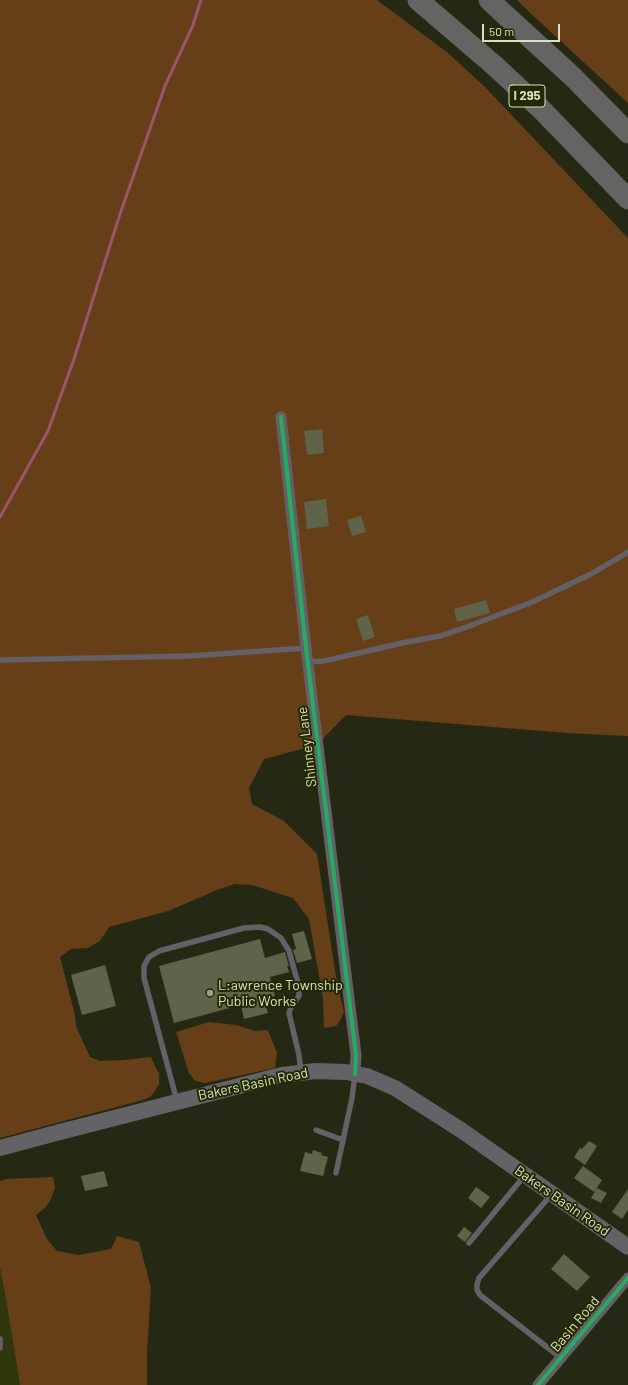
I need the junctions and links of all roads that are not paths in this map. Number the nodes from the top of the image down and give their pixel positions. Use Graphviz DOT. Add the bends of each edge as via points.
graph roads {
  1 [pos="418,0"];
  2 [pos="489,0"];
  3 [pos="507,0"];
  4 [pos="611,115"];
  5 [pos="628,133"];
  6 [pos="628,199"];
  7 [pos="280,417"];
  8 [pos="628,552"];
  9 [pos="306,648"];
  10 [pos="0,660"];
  11 [pos="308,662"];
  12 [pos="301,1072"];
  13 [pos="355,1074"];
  14 [pos="177,1101"];
  15 [pos="316,1130"];
  16 [pos="344,1140"];
  17 [pos="0,1148"];
  18 [pos="336,1173"];
  19 [pos="525,1175"];
  20 [pos="552,1194"];
  21 [pos="469,1243"];
  22 [pos="628,1247"];
  23 [pos="628,1278"];
  24 [pos="0,1340"];
  25 [pos="0,1348"];
  26 [pos="561,1358"];
  27 [pos="538,1385"];
  1 -- 6 [label="highway, I 295" via="541,109"];
  2 -- 4 [label="highway"];
  3 -- 4 [label="highway" via="565,60"];
  4 -- 5 [label="highway"];
  7 -- 9 [label="street, Shinney Lane"];
  8 -- 11 [label="lane" via="591,574 530,603 464,628 440,636 324,661"];
  9 -- 10 [label="lane" via="190,656"];
  9 -- 11 [label="street, Shinney Lane"];
  11 -- 13 [label="street, Shinney Lane" via="356,1055"];
  12 -- 13 [label="main road, Bakers Basin Road" via="335,1071"];
  12 -- 14 [label="main road, Bakers Basin Road"];
  12 -- 14 [label="lane" via="300,1055 289,1013 290,1007 299,996 299,987 289,951 281,938 268,929 244,928 159,951 149,957 144,966 144,978"];
  13 -- 16 [label="lane"];
  13 -- 19 [label="main road, Bakers Basin Road" via="367,1076 395,1088"];
  14 -- 17 [label="main road, Bakers Basin Road"];
  15 -- 16 [label="lane"];
  16 -- 18 [label="lane"];
  19 -- 20 [label="main road, Bakers Basin Road"];
  19 -- 21 [label="lane"];
  20 -- 22 [label="main road, Bakers Basin Road"];
  20 -- 26 [label="lane" via="479,1278 477,1290"];
  23 -- 26 [label="street, Basin Road"];
  24 -- 25 [label="lane"];
  26 -- 27 [label="street, Basin Road"];
}
